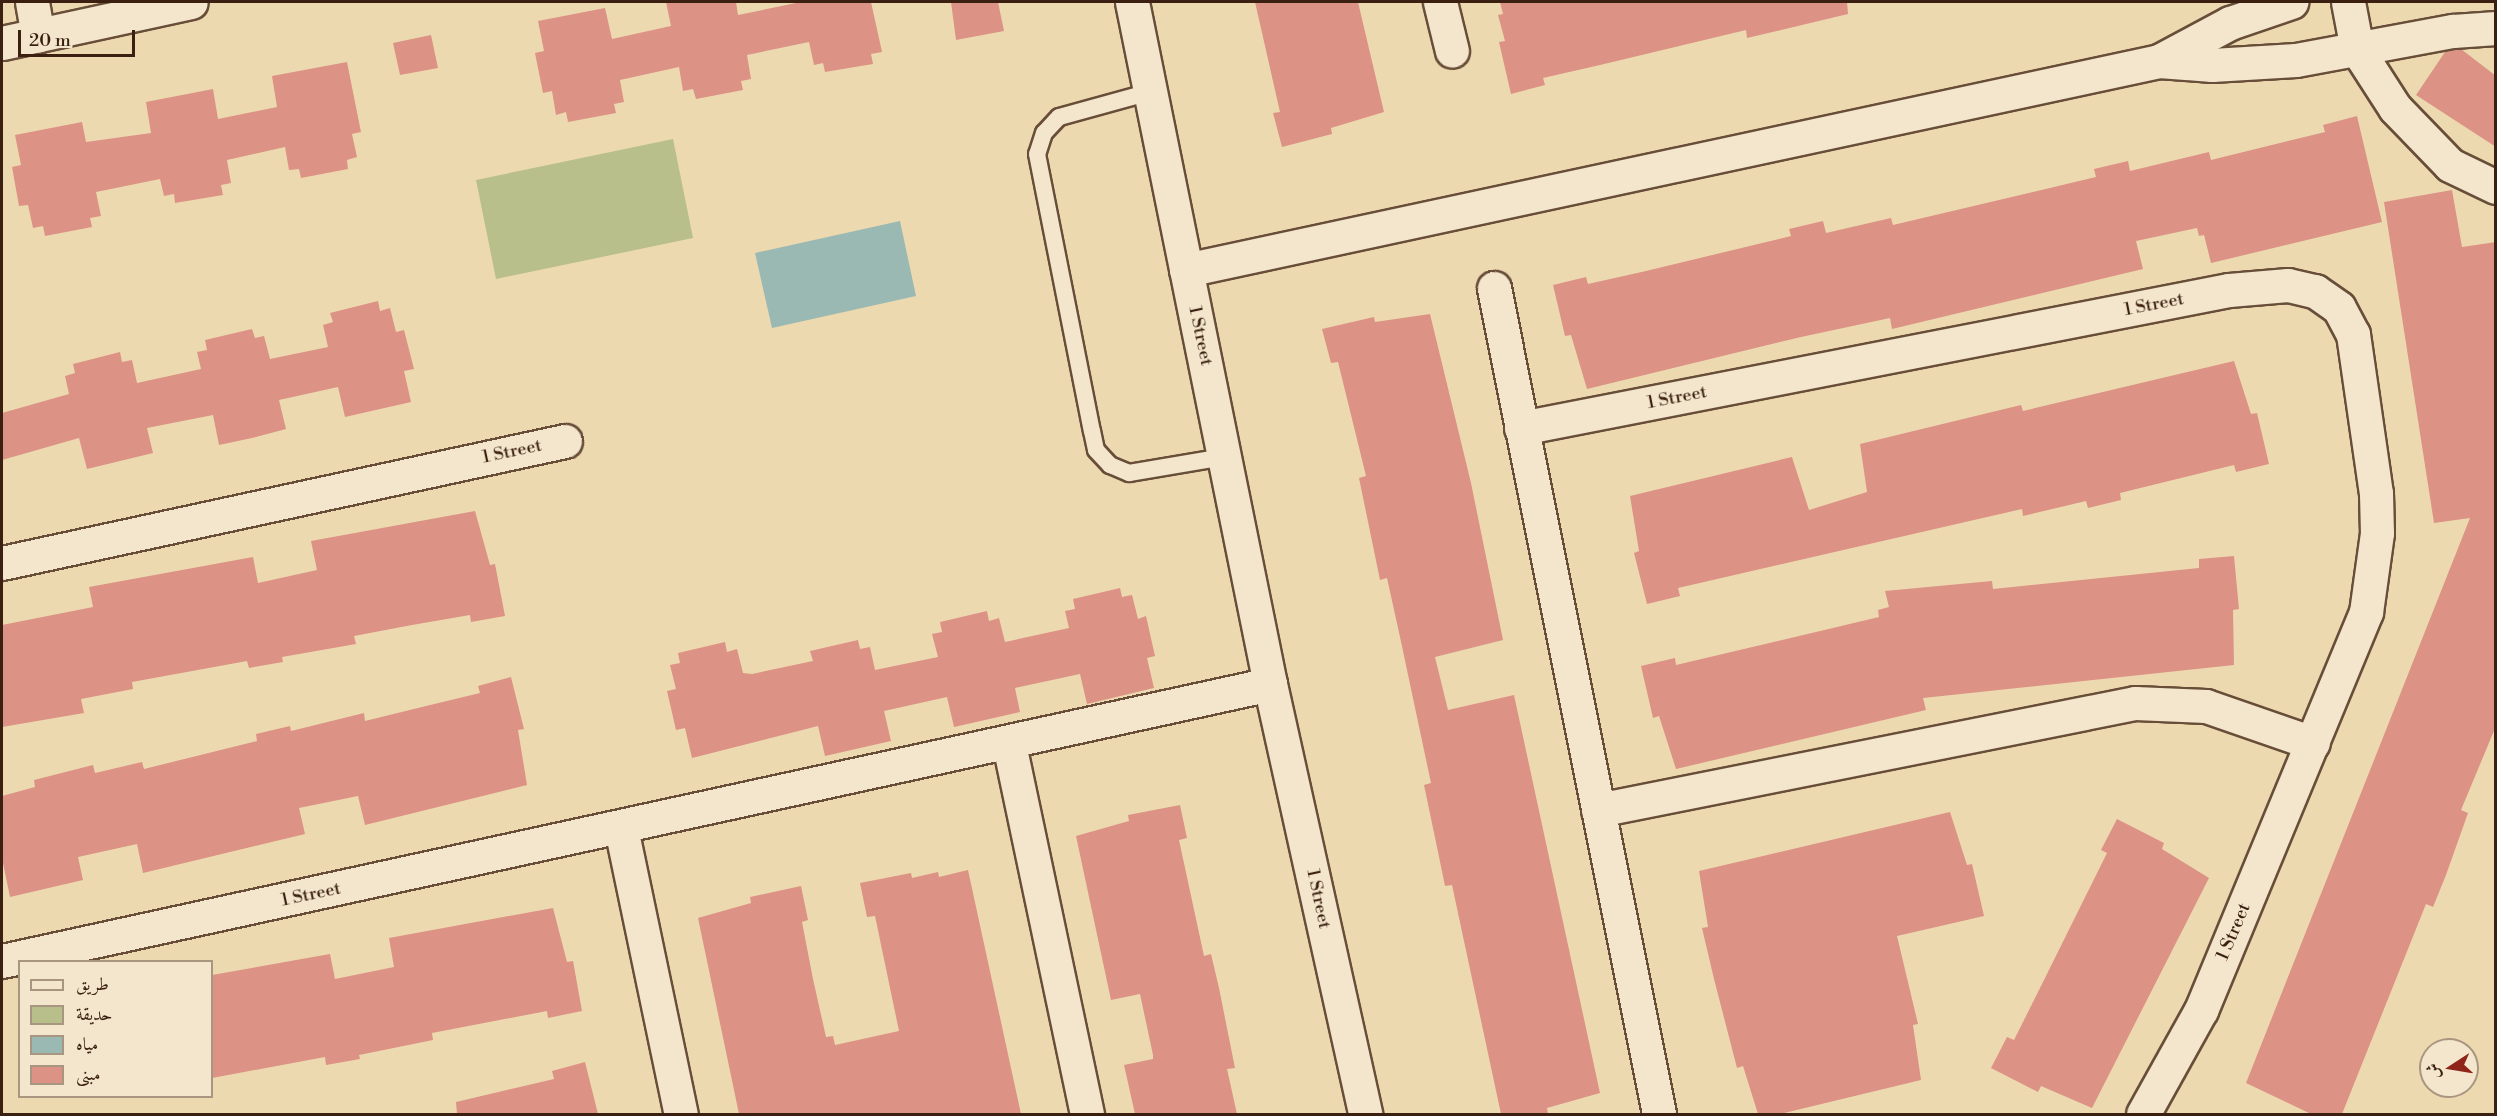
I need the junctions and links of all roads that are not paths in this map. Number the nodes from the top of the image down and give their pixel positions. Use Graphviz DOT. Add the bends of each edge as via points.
graph roads {
  1 [pos="32,2"];
  2 [pos="191,2"];
  3 [pos="1132,2"];
  4 [pos="1440,2"];
  5 [pos="2291,2"];
  6 [pos="2348,2"];
  7 [pos="2254,13"];
  8 [pos="2496,28"];
  9 [pos="38,35"];
  10 [pos="2,43"];
  11 [pos="2357,49"];
  12 [pos="1452,51"];
  13 [pos="2159,61"];
  14 [pos="2266,63"];
  15 [pos="1150,92"];
  16 [pos="2496,188"];
  17 [pos="1186,270"];
  18 [pos="1494,288"];
  19 [pos="1521,428"];
  20 [pos="565,441"];
  21 [pos="1224,457"];
  22 [pos="2,564"];
  23 [pos="1270,684"];
  24 [pos="1009,744"];
  25 [pos="2313,744"];
  26 [pos="1598,810"];
  27 [pos="621,828"];
  28 [pos="2,961"];
  29 [pos="681,1114"];
  30 [pos="1088,1114"];
  31 [pos="1365,1114"];
  32 [pos="1659,1114"];
  33 [pos="2143,1114"];
  1 -- 9 [label="street"];
  2 -- 9 [label="street"];
  3 -- 15 [label="street, 1 Street"];
  4 -- 12 [label="street"];
  5 -- 7 [label="street"];
  6 -- 11 [label="street"];
  7 -- 13 [label="street"];
  7 -- 14 [label="street"];
  8 -- 11 [label="street" via="2453,31"];
  9 -- 10 [label="street"];
  11 -- 14 [label="street"];
  11 -- 16 [label="street" via="2395,108 2421,137 2450,165"];
  13 -- 14 [label="street"];
  13 -- 17 [label="street"];
  15 -- 17 [label="street, 1 Street"];
  15 -- 21 [label="lane" via="1059,117 1044,133 1037,154 1096,450 1110,465 1129,473"];
  17 -- 21 [label="street, 1 Street"];
  18 -- 19 [label="street"];
  19 -- 25 [label="street, 1 Street" via="2229,290 2288,285 2315,291 2339,308 2353,334 2378,533 2366,612"];
  19 -- 26 [label="street"];
  20 -- 22 [label="street, 1 Street"];
  21 -- 23 [label="street, 1 Street"];
  23 -- 24 [label="street, 1 Street"];
  23 -- 31 [label="street, 1 Street"];
  24 -- 27 [label="street, 1 Street"];
  24 -- 30 [label="street"];
  25 -- 26 [label="street" via="2206,706 2134,703"];
  25 -- 33 [label="street, 1 Street" via="2201,1010"];
  26 -- 32 [label="street"];
  27 -- 28 [label="street, 1 Street"];
  27 -- 29 [label="street"];
}
